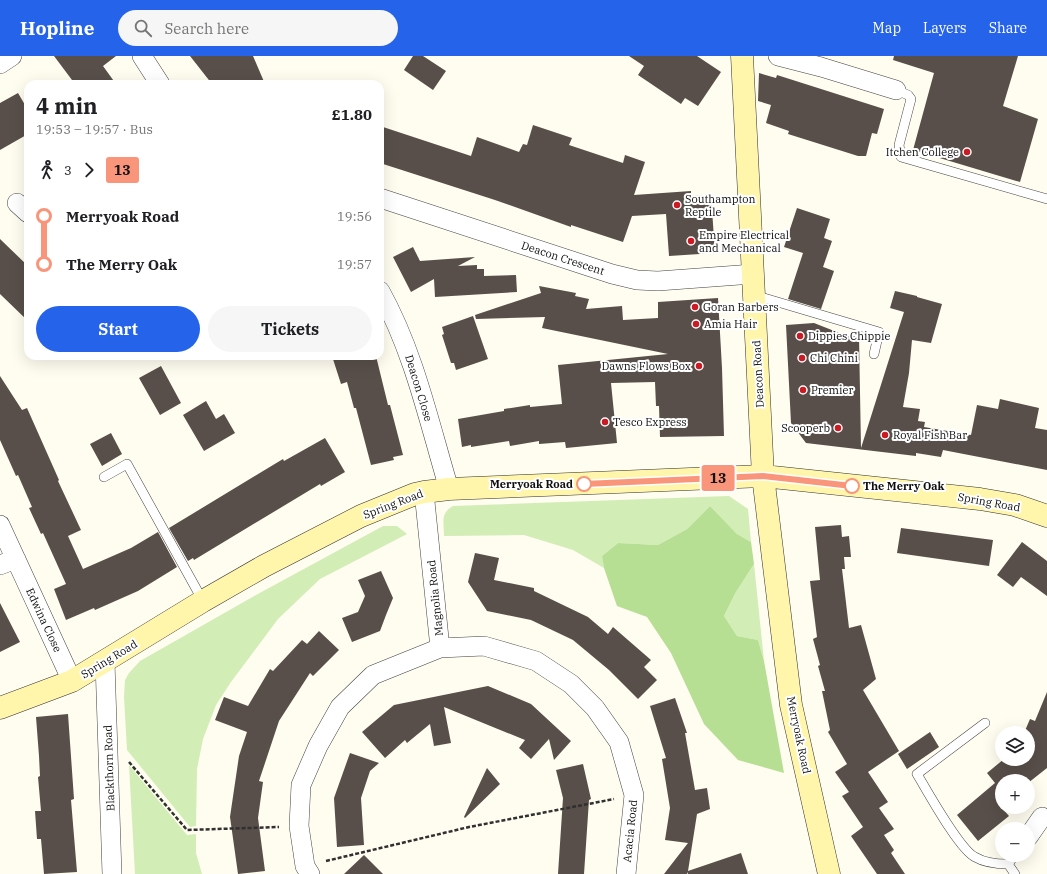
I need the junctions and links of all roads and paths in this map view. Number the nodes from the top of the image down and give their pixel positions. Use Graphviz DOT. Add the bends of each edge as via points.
graph roads {
  1 [pos="12,56"];
  2 [pos="142,56"];
  3 [pos="742,56"];
  4 [pos="778,56"];
  5 [pos="0,64"];
  6 [pos="157,80"];
  7 [pos="896,90"];
  8 [pos="384,199"];
  9 [pos="1047,199"];
  10 [pos="752,274"];
  11 [pos="754,296"];
  12 [pos="384,300"];
  13 [pos="874,354"];
  14 [pos="763,476"];
  15 [pos="104,477"];
  16 [pos="449,489"];
  17 [pos="424,492"];
  18 [pos="1047,516"];
  19 [pos="0,525"];
  20 [pos="8,562"];
  21 [pos="203,601"];
  22 [pos="440,648"];
  23 [pos="105,662"];
  24 [pos="72,681"];
  25 [pos="0,708"];
  26 [pos="985,723"];
  27 [pos="107,736"];
  28 [pos="634,795"];
  29 [pos="1045,815"];
  30 [pos="299,826"];
  31 [pos="1035,829"];
  32 [pos="1008,864"];
  33 [pos="308,870"];
  34 [pos="112,874"];
  35 [pos="626,874"];
  36 [pos="829,874"];
  37 [pos="1015,874"];
  1 -- 5 [label="street"];
  2 -- 6 [label="street"];
  3 -- 10 [label="street, Deacon Road"];
  4 -- 7 [label="street"];
  7 -- 9 [label="lane" via="911,99 899,145 901,157"];
  8 -- 10 [label="street, Deacon Crescent" via="637,280 658,281"];
  10 -- 11 [label="street, Deacon Road"];
  11 -- 13 [label="lane" via="879,332"];
  11 -- 14 [label="street, Deacon Road"];
  12 -- 16 [label="street, Deacon Close" via="412,366"];
  14 -- 16 [label="street, Spring Road"];
  14 -- 18 [label="street, Spring Road" via="980,499 1015,505"];
  14 -- 36 [label="street, Merryoak Road" via="792,704"];
  15 -- 21 [label="lane" via="127,464"];
  16 -- 17 [label="street, Spring Road"];
  17 -- 21 [label="street, Spring Road" via="361,516"];
  17 -- 22 [label="street, Magnolia Road"];
  19 -- 20 [label="street, Edwina Close"];
  20 -- 24 [label="street, Edwina Close"];
  21 -- 23 [label="street, Spring Road"];
  22 -- 28 [label="street, Acacia Road" via="484,646 536,661 571,684 595,708 619,742"];
  22 -- 30 [label="street, Magnolia Road" via="374,675 340,707 318,746 301,785"];
  23 -- 24 [label="street, Spring Road"];
  23 -- 27 [label="street, Blackthorn Road"];
  24 -- 25 [label="street, Spring Road"];
  26 -- 32 [label="lane" via="917,774 963,847 974,857 993,864"];
  27 -- 30 [label="path" via="187,830"];
  27 -- 34 [label="street, Blackthorn Road"];
  28 -- 33 [label="path" via="469,827"];
  28 -- 35 [label="street, Acacia Road"];
  29 -- 31 [label="street"];
  30 -- 33 [label="street, Magnolia Road"];
  32 -- 37 [label="lane"];
}
